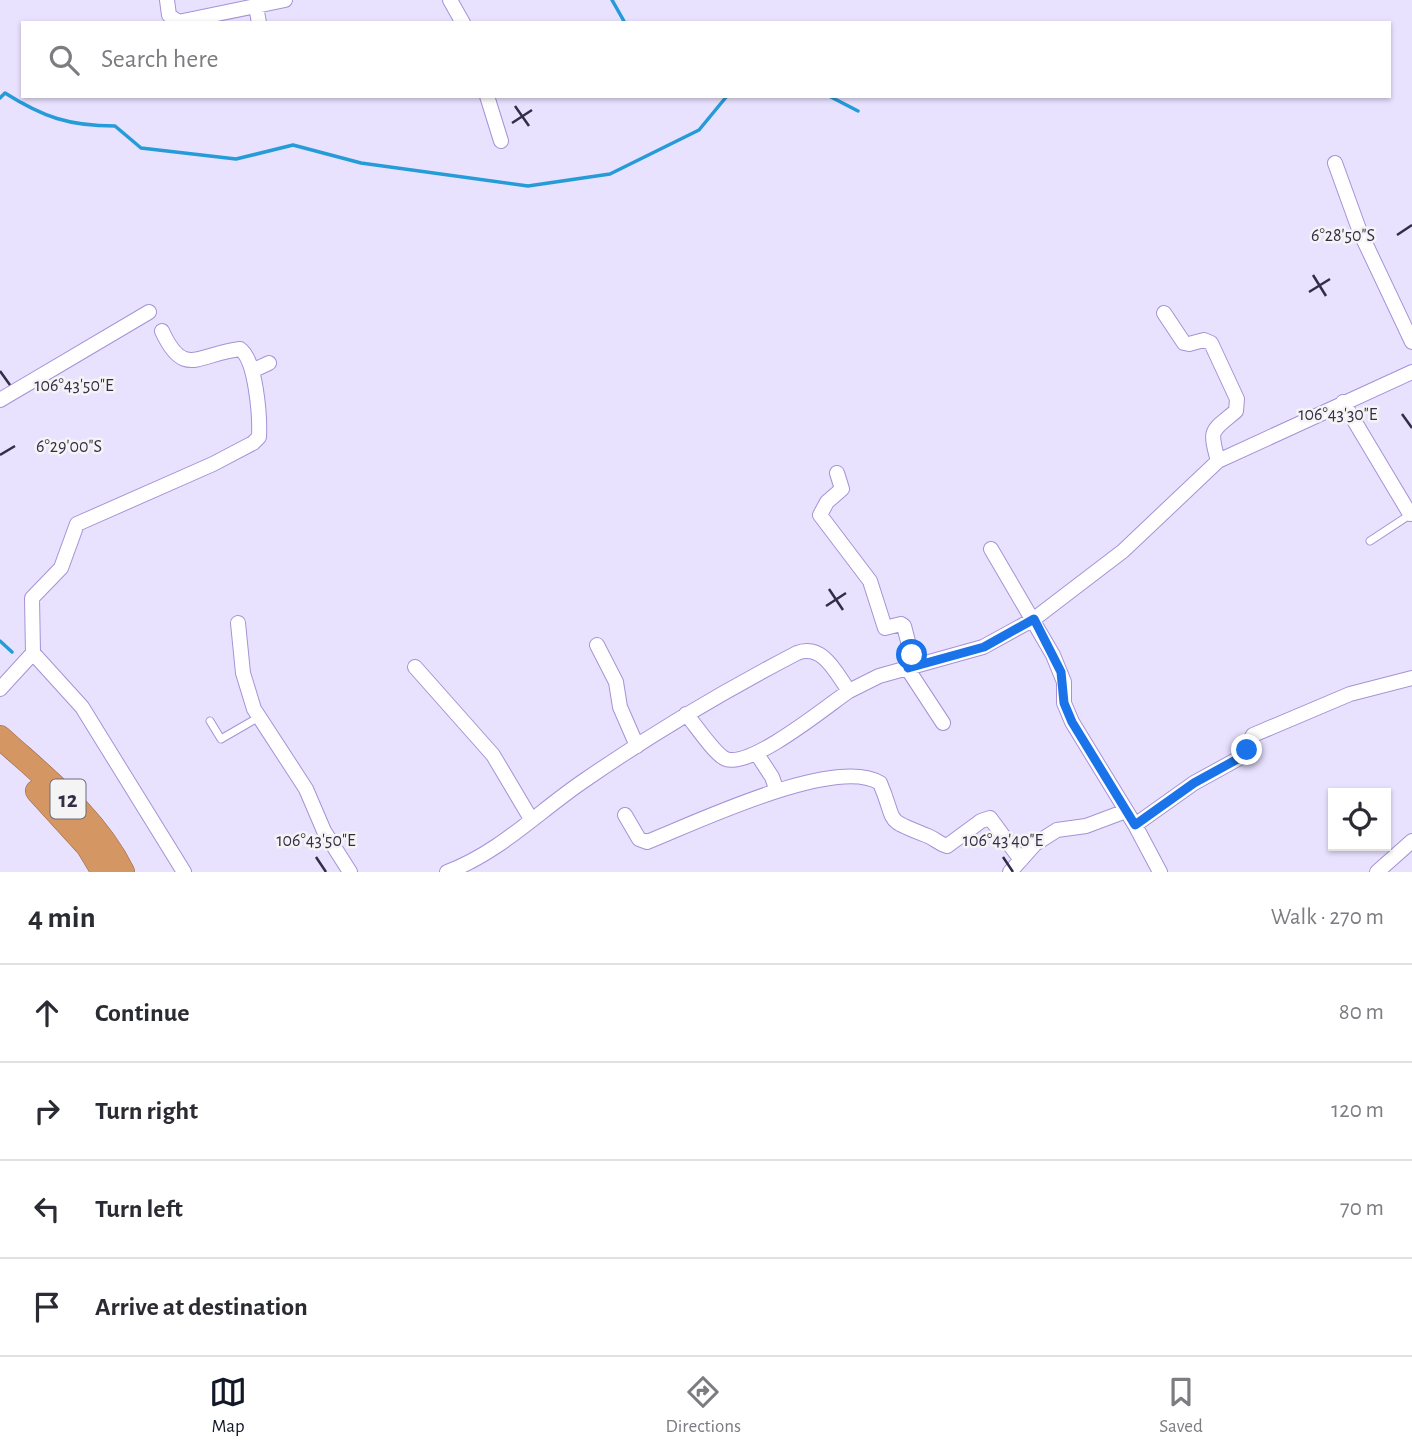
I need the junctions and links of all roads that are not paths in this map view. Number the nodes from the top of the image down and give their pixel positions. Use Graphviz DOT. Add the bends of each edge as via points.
graph roads {
  1 [pos="167,0"];
  2 [pos="285,0"];
  3 [pos="450,0"];
  4 [pos="256,6"];
  5 [pos="177,21"];
  6 [pos="183,21"];
  7 [pos="259,21"];
  8 [pos="462,21"];
  9 [pos="488,98"];
  10 [pos="501,141"];
  11 [pos="1335,163"];
  12 [pos="149,312"];
  13 [pos="1164,313"];
  14 [pos="162,331"];
  15 [pos="1412,341"];
  16 [pos="269,363"];
  17 [pos="253,371"];
  18 [pos="1412,372"];
  19 [pos="0,400"];
  20 [pos="1343,402"];
  21 [pos="1218,461"];
  22 [pos="837,473"];
  23 [pos="1411,514"];
  24 [pos="1370,541"];
  25 [pos="991,549"];
  26 [pos="1034,619"];
  27 [pos="238,623"];
  28 [pos="597,645"];
  29 [pos="33,653"];
  30 [pos="415,667"];
  31 [pos="908,668"];
  32 [pos="1412,678"];
  33 [pos="4,685"];
  34 [pos="849,691"];
  35 [pos="686,714"];
  36 [pos="260,717"];
  37 [pos="210,721"];
  38 [pos="943,723"];
  39 [pos="0,737"];
  40 [pos="637,746"];
  41 [pos="757,754"];
  42 [pos="0,758"];
  43 [pos="777,791"];
  44 [pos="1126,811"];
  45 [pos="625,815"];
  46 [pos="531,819"];
  47 [pos="1135,825"];
  48 [pos="1412,841"];
  49 [pos="1021,860"];
  50 [pos="103,872"];
  51 [pos="123,872"];
  52 [pos="184,872"];
  53 [pos="350,872"];
  54 [pos="447,872"];
  55 [pos="1010,872"];
  56 [pos="1160,872"];
  57 [pos="1377,872"];
  1 -- 5 [label="street" via="169,15"];
  2 -- 4 [label="street"];
  3 -- 8 [label="street"];
  4 -- 6 [label="street"];
  4 -- 7 [label="street"];
  9 -- 10 [label="street"];
  11 -- 15 [label="street" via="1360,232"];
  12 -- 19 [label="street"];
  13 -- 21 [label="street" via="1184,343 1211,343 1237,399 1236,411 1211,436"];
  14 -- 17 [label="street" via="179,358 188,361 240,349"];
  16 -- 17 [label="street"];
  17 -- 29 [label="street" via="257,440 77,524 61,568 32,598"];
  18 -- 20 [label="street"];
  20 -- 21 [label="street"];
  20 -- 23 [label="street"];
  21 -- 26 [label="street" via="1123,551"];
  22 -- 31 [label="street" via="842,489 820,514 870,581 885,628 904,626 912,657"];
  23 -- 24 [label="lane"];
  25 -- 26 [label="street"];
  26 -- 31 [label="street" via="984,647"];
  26 -- 44 [label="street" via="1061,672 1068,713"];
  27 -- 36 [label="street" via="243,673"];
  28 -- 40 [label="street" via="616,682 620,707"];
  29 -- 33 [label="street"];
  29 -- 52 [label="street" via="82,706"];
  30 -- 46 [label="street" via="493,755"];
  31 -- 34 [label="street"];
  31 -- 38 [label="street"];
  32 -- 47 [label="street" via="1350,694 1253,735 1243,756 1194,783"];
  34 -- 35 [label="street" via="820,653 804,650"];
  34 -- 41 [label="street"];
  35 -- 40 [label="street"];
  35 -- 41 [label="street" via="724,758"];
  36 -- 37 [label="lane" via="221,738"];
  36 -- 53 [label="street" via="306,789 324,831"];
  39 -- 51 [label="highway, 12" via="79,810 99,832"];
  40 -- 46 [label="street"];
  41 -- 43 [label="street"];
  42 -- 50 [label="highway, 12" via="71,826"];
  43 -- 45 [label="street" via="643,843"];
  43 -- 49 [label="street" via="813,779 874,780 882,786 888,810 898,825 946,846 990,818"];
  44 -- 47 [label="street"];
  44 -- 49 [label="street" via="1086,826 1057,830"];
  46 -- 54 [label="street" via="494,849"];
  47 -- 56 [label="street"];
  48 -- 57 [label="street"];
  49 -- 55 [label="street"];
}
